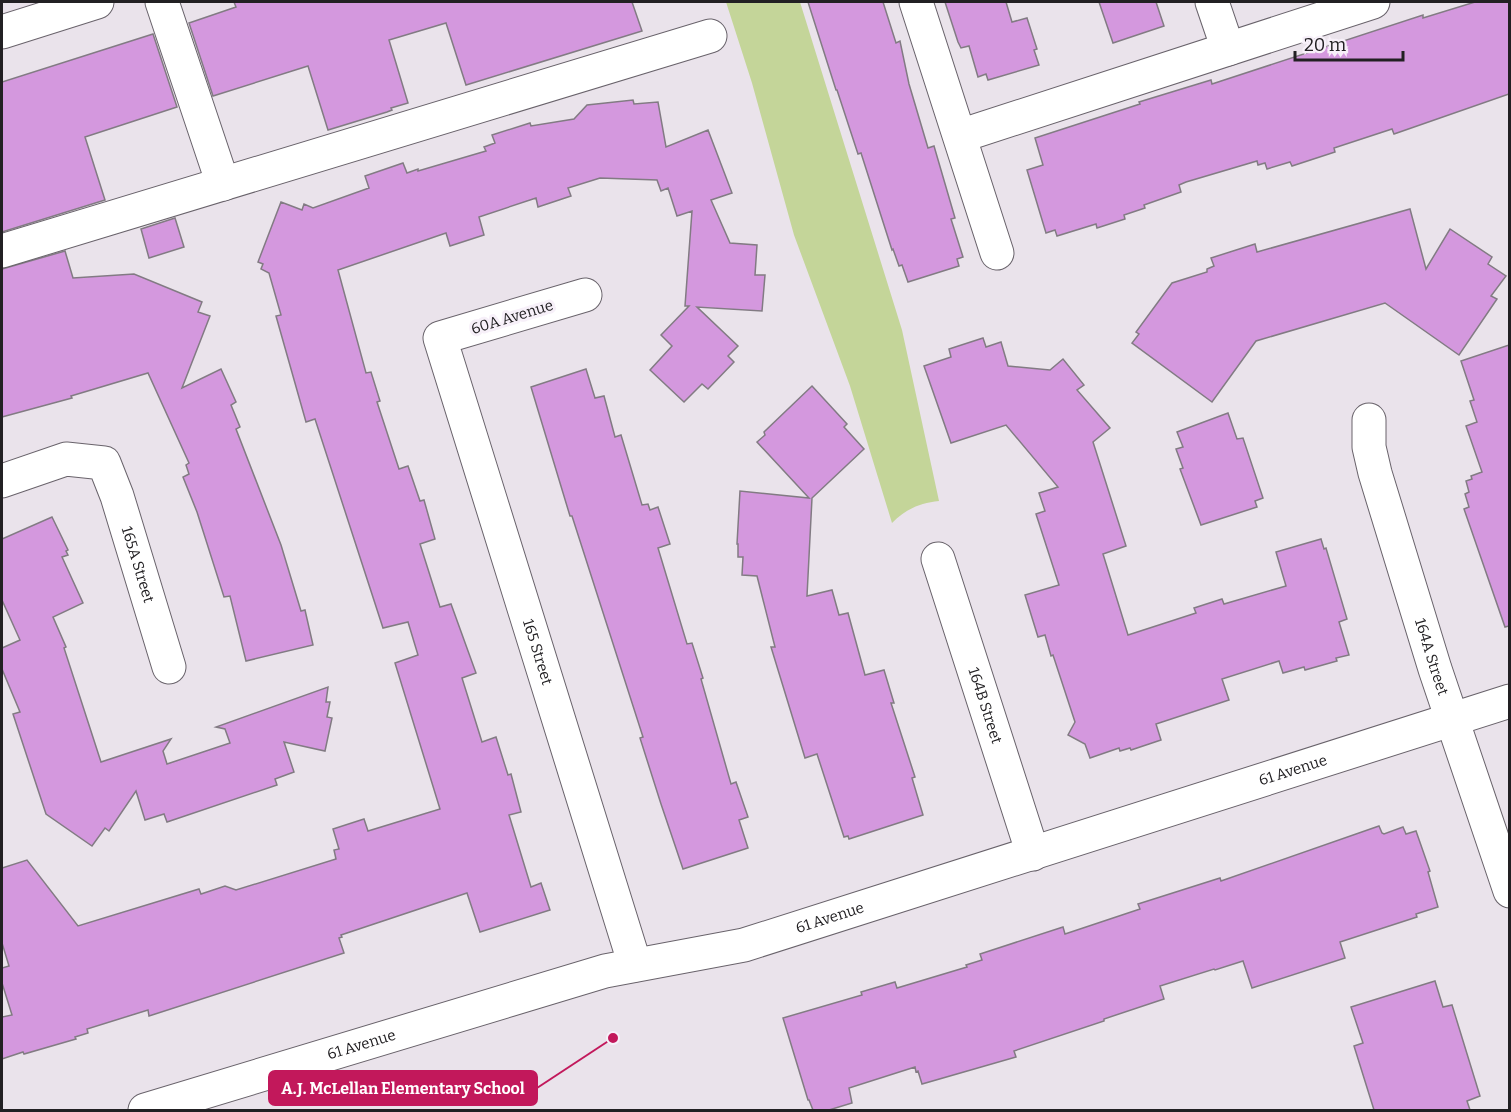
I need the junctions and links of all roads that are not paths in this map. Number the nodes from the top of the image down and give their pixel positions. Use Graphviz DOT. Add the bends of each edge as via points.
graph roads {
  1 [pos="97,2"];
  2 [pos="162,2"];
  3 [pos="916,2"];
  4 [pos="1212,2"];
  5 [pos="1373,2"];
  6 [pos="2,32"];
  7 [pos="710,36"];
  8 [pos="1227,49"];
  9 [pos="960,136"];
  10 [pos="223,184"];
  11 [pos="2,251"];
  12 [pos="997,253"];
  13 [pos="585,295"];
  14 [pos="440,338"];
  15 [pos="1369,420"];
  16 [pos="2,481"];
  17 [pos="938,559"];
  18 [pos="169,668"];
  19 [pos="1509,701"];
  20 [pos="1452,720"];
  21 [pos="1033,855"];
  22 [pos="1509,891"];
  23 [pos="635,965"];
  24 [pos="145,1110"];
  1 -- 6 [label="street"];
  2 -- 10 [label="street"];
  3 -- 9 [label="street"];
  4 -- 8 [label="street"];
  5 -- 8 [label="street"];
  7 -- 10 [label="street"];
  8 -- 9 [label="street"];
  9 -- 12 [label="street"];
  10 -- 11 [label="street"];
  13 -- 14 [label="street, 60A Avenue"];
  14 -- 23 [label="street, 165 Street"];
  15 -- 20 [label="street, 164A Street" via="1369,447 1375,473"];
  16 -- 18 [label="street, 165A Street" via="66,459 104,463"];
  17 -- 21 [label="street, 164B Street"];
  19 -- 20 [label="street, 61 Avenue"];
  20 -- 21 [label="street, 61 Avenue"];
  20 -- 22 [label="street, 164A Street"];
  21 -- 23 [label="street, 61 Avenue" via="744,945"];
  23 -- 24 [label="street, 61 Avenue"];
}
